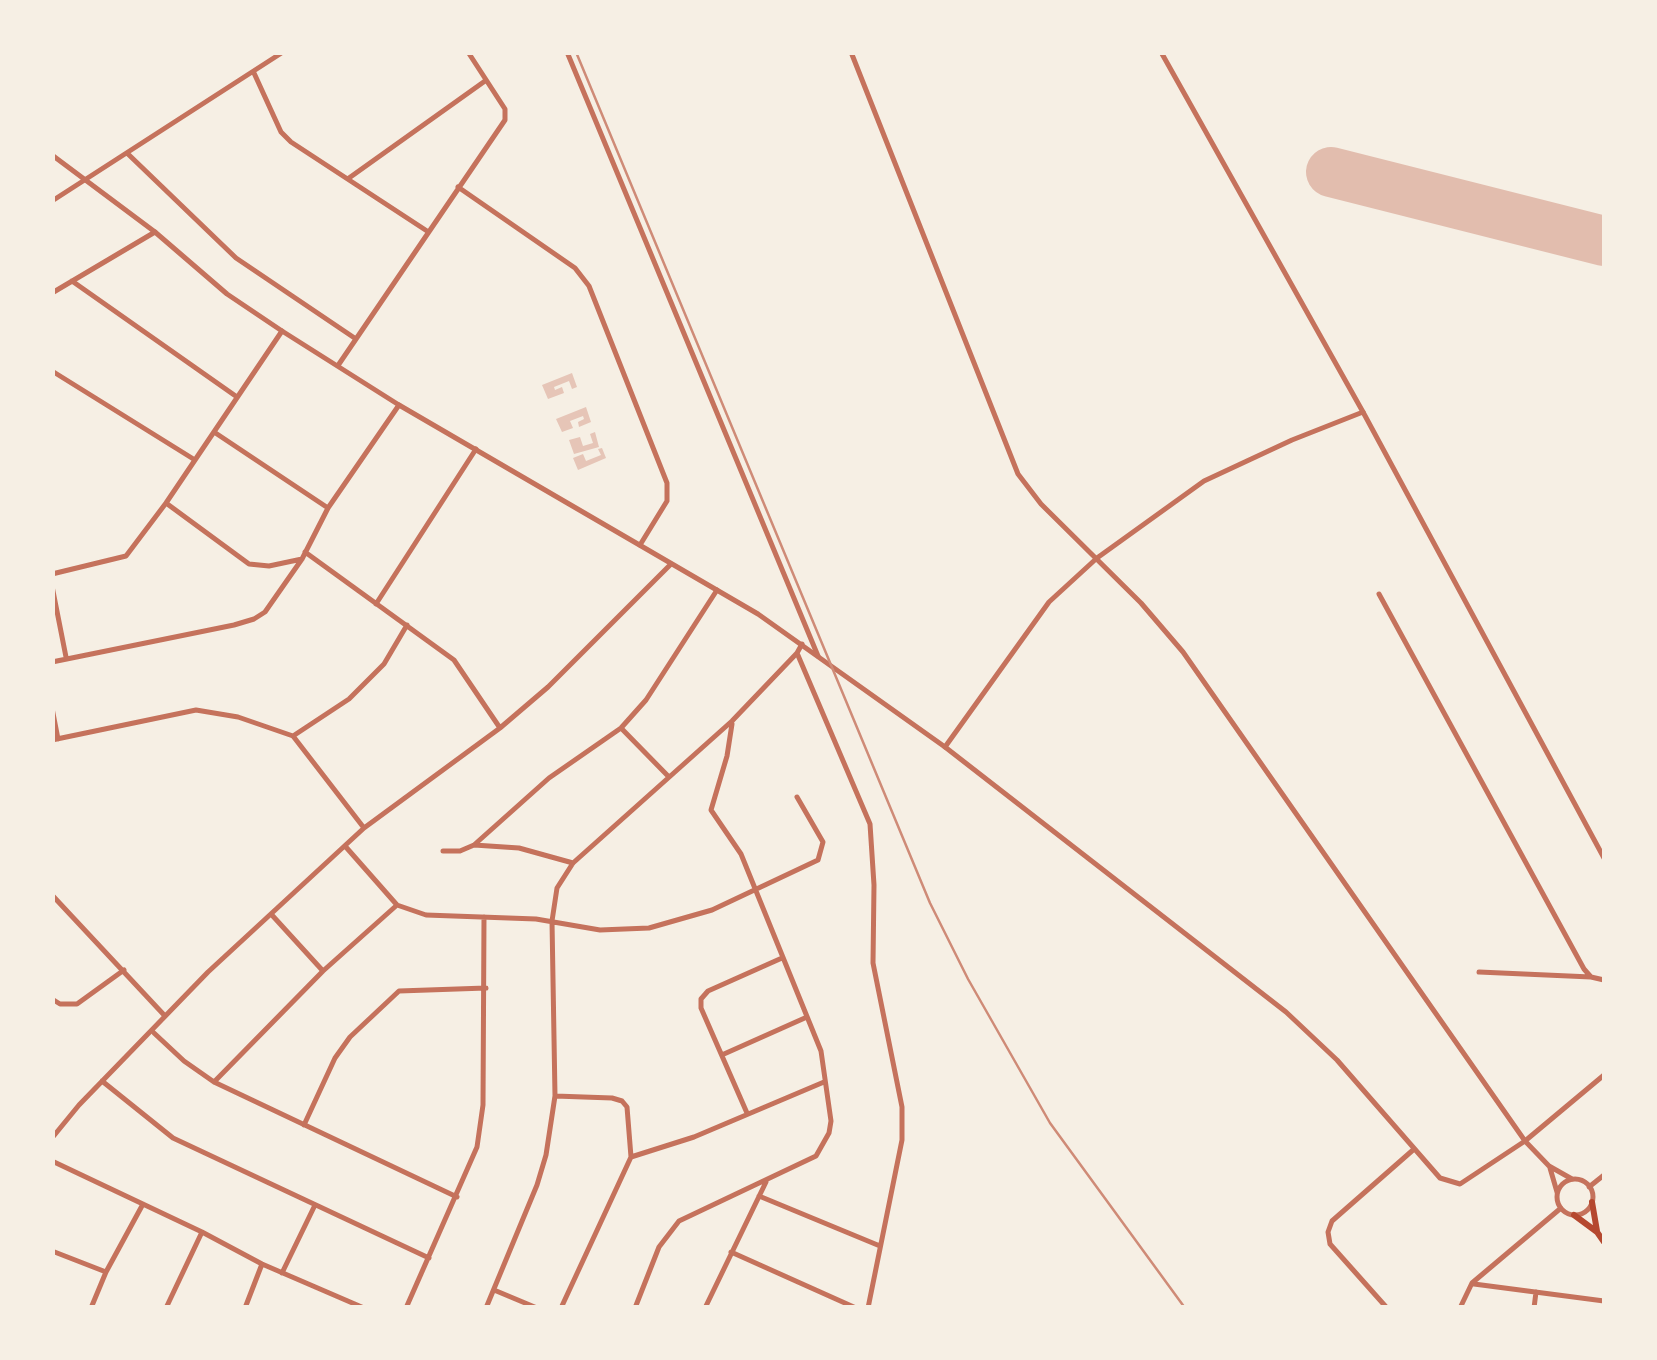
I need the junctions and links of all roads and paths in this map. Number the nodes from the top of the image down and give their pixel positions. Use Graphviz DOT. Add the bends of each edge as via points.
graph roads {
  1 [pos="283,52"];
  2 [pos="468,52"];
  3 [pos="567,52"];
  4 [pos="850,52"];
  5 [pos="1162,52"];
  6 [pos="254,72"];
  7 [pos="485,81"];
  8 [pos="128,154"];
  9 [pos="52,155"];
  10 [pos="348,178"];
  11 [pos="85,180"];
  12 [pos="458,188"];
  13 [pos="52,201"];
  14 [pos="427,231"];
  15 [pos="154,232"];
  16 [pos="72,281"];
  17 [pos="52,293"];
  18 [pos="282,331"];
  19 [pos="356,338"];
  20 [pos="339,364"];
  21 [pos="52,370"];
  22 [pos="237,397"];
  23 [pos="399,404"];
  24 [pos="1363,412"];
  25 [pos="213,432"];
  26 [pos="476,450"];
  27 [pos="194,460"];
  28 [pos="166,503"];
  29 [pos="328,508"];
  30 [pos="640,546"];
  31 [pos="304,556"];
  32 [pos="1098,558"];
  33 [pos="671,564"];
  34 [pos="52,574"];
  35 [pos="52,586"];
  36 [pos="717,590"];
  37 [pos="1379,594"];
  38 [pos="376,604"];
  39 [pos="408,625"];
  40 [pos="802,644"];
  41 [pos="797,653"];
  42 [pos="818,656"];
  43 [pos="66,658"];
  44 [pos="52,662"];
  45 [pos="52,708"];
  46 [pos="732,722"];
  47 [pos="500,728"];
  48 [pos="620,728"];
  49 [pos="293,736"];
  50 [pos="55,739"];
  51 [pos="945,748"];
  52 [pos="668,776"];
  53 [pos="797,797"];
  54 [pos="364,828"];
  55 [pos="345,846"];
  56 [pos="474,846"];
  57 [pos="442,851"];
  58 [pos="1604,858"];
  59 [pos="573,863"];
  60 [pos="756,892"];
  61 [pos="52,895"];
  62 [pos="397,905"];
  63 [pos="271,914"];
  64 [pos="484,917"];
  65 [pos="552,921"];
  66 [pos="782,958"];
  67 [pos="124,970"];
  68 [pos="323,971"];
  69 [pos="1480,972"];
  70 [pos="1591,977"];
  71 [pos="1604,980"];
  72 [pos="486,988"];
  73 [pos="52,999"];
  74 [pos="165,1016"];
  75 [pos="808,1017"];
  76 [pos="152,1032"];
  77 [pos="723,1055"];
  78 [pos="1604,1076"];
  79 [pos="102,1081"];
  80 [pos="214,1082"];
  81 [pos="824,1082"];
  82 [pos="555,1096"];
  83 [pos="747,1113"];
  84 [pos="304,1125"];
  85 [pos="52,1138"];
  86 [pos="1525,1141"];
  87 [pos="1413,1150"];
  88 [pos="631,1157"];
  89 [pos="52,1161"];
  90 [pos="1549,1166"];
  91 [pos="1604,1175"];
  92 [pos="767,1179"];
  93 [pos="1572,1180"];
  94 [pos="1590,1187"];
  95 [pos="1557,1192"];
  96 [pos="759,1196"];
  97 [pos="457,1197"];
  98 [pos="1592,1202"];
  99 [pos="142,1204"];
  100 [pos="314,1206"];
  101 [pos="1562,1208"];
  102 [pos="1574,1215"];
  103 [pos="202,1232"];
  104 [pos="1598,1232"];
  105 [pos="1604,1242"];
  106 [pos="880,1246"];
  107 [pos="52,1251"];
  108 [pos="731,1252"];
  109 [pos="430,1258"];
  110 [pos="262,1264"];
  111 [pos="106,1272"];
  112 [pos="282,1274"];
  113 [pos="1472,1284"];
  114 [pos="494,1290"];
  115 [pos="1536,1292"];
  116 [pos="1604,1303"];
  117 [pos="363,1307"];
  118 [pos="91,1308"];
  119 [pos="166,1308"];
  120 [pos="245,1308"];
  121 [pos="406,1308"];
  122 [pos="486,1308"];
  123 [pos="537,1308"];
  124 [pos="561,1308"];
  125 [pos="635,1308"];
  126 [pos="705,1308"];
  127 [pos="856,1308"];
  128 [pos="868,1308"];
  129 [pos="1386,1308"];
  130 [pos="1460,1308"];
  131 [pos="1534,1308"];
  1 -- 6 [label="street"];
  2 -- 7 [label="street"];
  3 -- 42 [label="street"];
  4 -- 32 [label="street" via="1018,474"];
  5 -- 24 [label="street"];
  6 -- 8 [label="street"];
  6 -- 10 [label="street" via="281,132"];
  7 -- 10 [label="street"];
  7 -- 12 [label="street" via="505,109 505,120"];
  8 -- 11 [label="street"];
  8 -- 19 [label="street" via="236,258"];
  9 -- 11 [label="street"];
  10 -- 14 [label="street"];
  11 -- 13 [label="street"];
  11 -- 15 [label="street"];
  12 -- 14 [label="street"];
  12 -- 30 [label="street" via="575,268 588,286 668,483 667,501"];
  14 -- 19 [label="street"];
  15 -- 16 [label="street"];
  15 -- 18 [label="street"];
  16 -- 17 [label="street"];
  16 -- 22 [label="street"];
  18 -- 20 [label="street"];
  18 -- 22 [label="street"];
  19 -- 20 [label="street"];
  20 -- 23 [label="street"];
  21 -- 27 [label="street"];
  22 -- 25 [label="street"];
  23 -- 26 [label="street"];
  23 -- 29 [label="street"];
  24 -- 32 [label="street" via="1204,481"];
  24 -- 58 [label="street"];
  25 -- 27 [label="street"];
  25 -- 29 [label="street"];
  26 -- 30 [label="street"];
  26 -- 38 [label="street"];
  27 -- 28 [label="street"];
  28 -- 31 [label="street" via="249,564"];
  28 -- 34 [label="street" via="126,556"];
  29 -- 31 [label="street"];
  30 -- 33 [label="street"];
  31 -- 38 [label="street"];
  31 -- 43 [label="street" via="254,619"];
  32 -- 51 [label="street" via="1049,602"];
  32 -- 86 [label="street" via="1184,652"];
  33 -- 36 [label="street"];
  33 -- 47 [label="street"];
  35 -- 43 [label="street"];
  36 -- 40 [label="street"];
  36 -- 48 [label="street" via="646,700"];
  37 -- 70 [label="street"];
  38 -- 39 [label="street"];
  39 -- 47 [label="street" via="454,660"];
  39 -- 49 [label="street" via="361,687"];
  40 -- 41 [label="street"];
  40 -- 42 [label="street"];
  41 -- 46 [label="street"];
  41 -- 106 [label="street" via="870,824 873,963 903,1124"];
  42 -- 51 [label="street"];
  43 -- 44 [label="street"];
  45 -- 50 [label="street"];
  46 -- 52 [label="street"];
  46 -- 60 [label="street" via="711,810 741,854"];
  47 -- 54 [label="street"];
  48 -- 52 [label="street"];
  48 -- 56 [label="street" via="549,778"];
  49 -- 50 [label="street" via="196,710"];
  49 -- 54 [label="street"];
  51 -- 87 [label="street" via="1286,1012 1337,1060"];
  52 -- 59 [label="street"];
  53 -- 60 [label="street" via="823,842 822,854"];
  54 -- 55 [label="street"];
  55 -- 62 [label="street"];
  55 -- 63 [label="street"];
  56 -- 57 [label="street"];
  56 -- 59 [label="street" via="519,848"];
  59 -- 65 [label="street" via="557,888"];
  60 -- 65 [label="street" via="649,928 600,930"];
  60 -- 66 [label="street"];
  61 -- 67 [label="street"];
  62 -- 64 [label="street" via="426,915"];
  62 -- 68 [label="street"];
  63 -- 68 [label="street"];
  63 -- 74 [label="street"];
  64 -- 65 [label="street"];
  64 -- 72 [label="street"];
  65 -- 82 [label="street"];
  66 -- 75 [label="street"];
  66 -- 77 [label="street" via="701,999"];
  67 -- 73 [label="street" via="77,1004"];
  67 -- 74 [label="street"];
  68 -- 80 [label="street"];
  69 -- 70 [label="street"];
  70 -- 71 [label="street"];
  72 -- 84 [label="street" via="400,991 335,1058"];
  72 -- 97 [label="street" via="483,1105 477,1147"];
  74 -- 76 [label="street"];
  75 -- 77 [label="street"];
  75 -- 81 [label="street"];
  76 -- 79 [label="street"];
  76 -- 80 [label="street"];
  77 -- 83 [label="street"];
  78 -- 86 [label="street"];
  79 -- 85 [label="street"];
  79 -- 100 [label="street" via="173,1138"];
  80 -- 84 [label="street"];
  81 -- 83 [label="street"];
  81 -- 92 [label="street" via="831,1121 822,1150"];
  82 -- 88 [label="street" via="622,1102"];
  82 -- 114 [label="street" via="537,1185"];
  83 -- 88 [label="street"];
  84 -- 97 [label="street"];
  86 -- 87 [label="street" via="1460,1184 1440,1178"];
  86 -- 90 [label="street"];
  87 -- 129 [label="street" via="1332,1221 1328,1232 1330,1244"];
  88 -- 124 [label="street"];
  89 -- 99 [label="street"];
  90 -- 93 [label="street"];
  90 -- 95 [label="street"];
  91 -- 94 [label="street"];
  92 -- 96 [label="street"];
  92 -- 125 [label="street" via="679,1221 659,1247"];
  93 -- 94 [label="street"];
  93 -- 95 [label="street"];
  94 -- 98 [label="street"];
  95 -- 101 [label="street"];
  96 -- 106 [label="street"];
  96 -- 108 [label="street"];
  97 -- 109 [label="street"];
  98 -- 102 [label="street"];
  98 -- 104 [label="main road"];
  99 -- 103 [label="street"];
  99 -- 111 [label="street"];
  100 -- 109 [label="street"];
  100 -- 112 [label="street"];
  101 -- 102 [label="street"];
  101 -- 113 [label="street"];
  102 -- 104 [label="main road"];
  103 -- 110 [label="street"];
  103 -- 119 [label="street"];
  104 -- 105 [label="main road"];
  106 -- 128 [label="street"];
  107 -- 111 [label="street"];
  108 -- 126 [label="street"];
  108 -- 127 [label="street"];
  109 -- 121 [label="street"];
  110 -- 112 [label="street"];
  110 -- 120 [label="street"];
  111 -- 118 [label="street"];
  112 -- 117 [label="street"];
  113 -- 115 [label="street"];
  113 -- 130 [label="street"];
  114 -- 122 [label="street"];
  114 -- 123 [label="street"];
  115 -- 116 [label="street"];
  115 -- 131 [label="street"];
}
